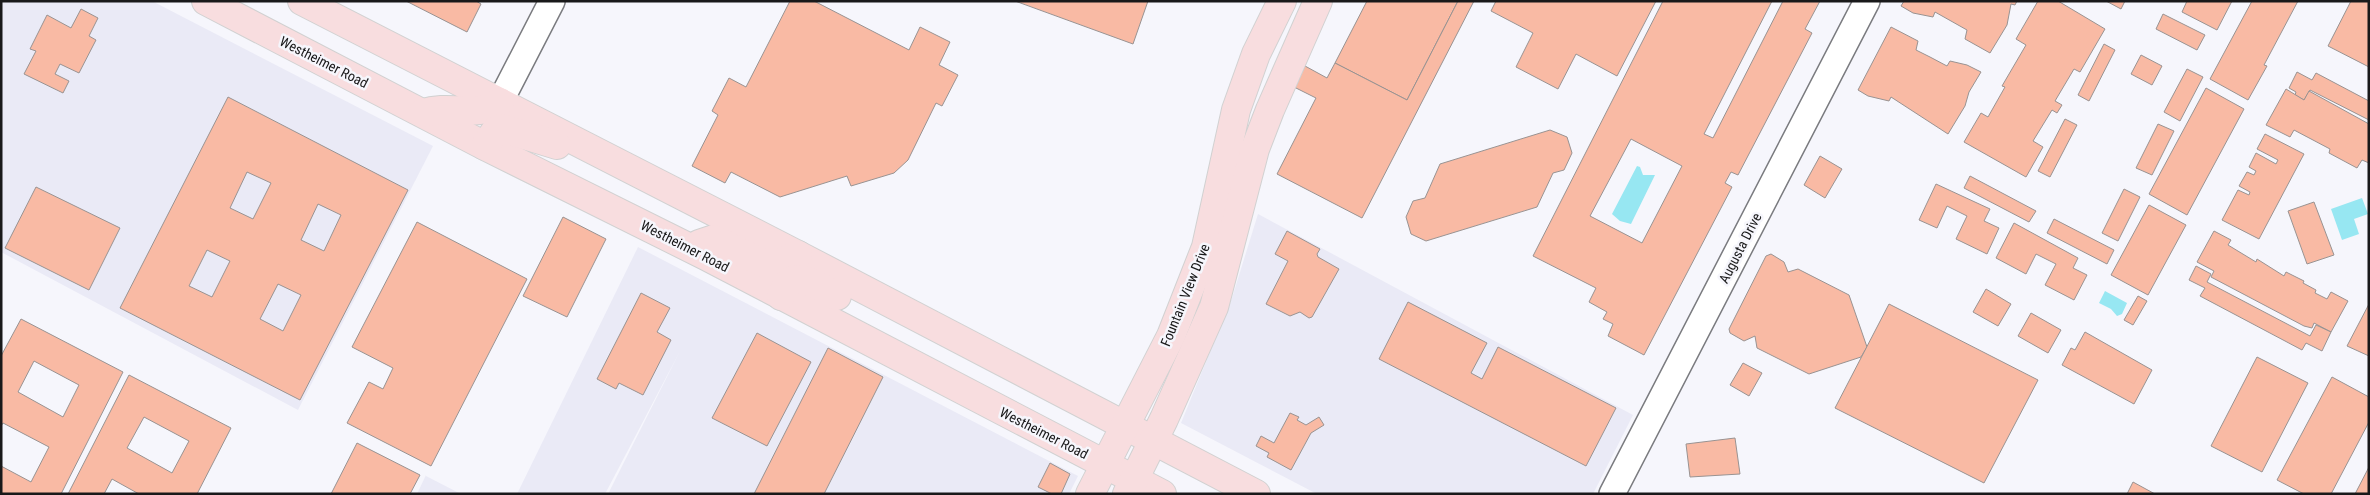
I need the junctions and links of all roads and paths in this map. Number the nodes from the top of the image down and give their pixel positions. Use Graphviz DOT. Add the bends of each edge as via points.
graph roads {
  1 [pos="206,1"];
  2 [pos="302,1"];
  3 [pos="552,1"];
  4 [pos="1282,1"];
  5 [pos="1318,1"];
  6 [pos="1867,1"];
  7 [pos="500,102"];
  8 [pos="423,113"];
  9 [pos="1228,140"];
  10 [pos="485,146"];
  11 [pos="1255,149"];
  12 [pos="616,162"];
  13 [pos="1220,173"];
  14 [pos="1248,181"];
  15 [pos="688,247"];
  16 [pos="798,255"];
  17 [pos="781,296"];
  18 [pos="921,320"];
  19 [pos="1124,426"];
  20 [pos="1153,441"];
  21 [pos="1105,464"];
  22 [pos="1130,486"];
  23 [pos="1090,494"];
  24 [pos="1162,494"];
  25 [pos="1256,494"];
  26 [pos="1612,494"];
  1 -- 8 [label="main road, Westheimer Road"];
  2 -- 7 [label="main road"];
  3 -- 7 [label="street"];
  4 -- 9 [label="main road, Fountain View Drive" via="1256,54"];
  5 -- 11 [label="main road, Fountain View Drive"];
  6 -- 26 [label="street, Augusta Drive"];
  7 -- 8 [label="main road" via="480,112 444,110"];
  7 -- 12 [label="main road"];
  8 -- 10 [label="main road, Westheimer Road"];
  9 -- 11 [label="main road"];
  9 -- 13 [label="main road, Fountain View Drive"];
  10 -- 12 [label="main road" via="496,130 502,128"];
  10 -- 15 [label="main road, Westheimer Road"];
  11 -- 14 [label="main road, Fountain View Drive"];
  12 -- 16 [label="main road"];
  13 -- 14 [label="main road"];
  13 -- 19 [label="main road, Fountain View Drive" via="1206,248 1170,336"];
  14 -- 20 [label="main road, Fountain View Drive" via="1214,307"];
  15 -- 16 [label="main road" via="714,239 771,265"];
  15 -- 17 [label="main road, Westheimer Road"];
  16 -- 18 [label="main road"];
  17 -- 18 [label="main road" via="789,282 802,279 880,317"];
  17 -- 21 [label="main road, Westheimer Road"];
  18 -- 19 [label="main road"];
  19 -- 20 [label="main road"];
  19 -- 21 [label="main road, Fountain View Drive"];
  20 -- 22 [label="main road, Fountain View Drive"];
  20 -- 25 [label="main road"];
  21 -- 22 [label="main road, Westheimer Road"];
  21 -- 23 [label="main road, Fountain View Drive"];
  22 -- 24 [label="main road, Westheimer Road"];
}
